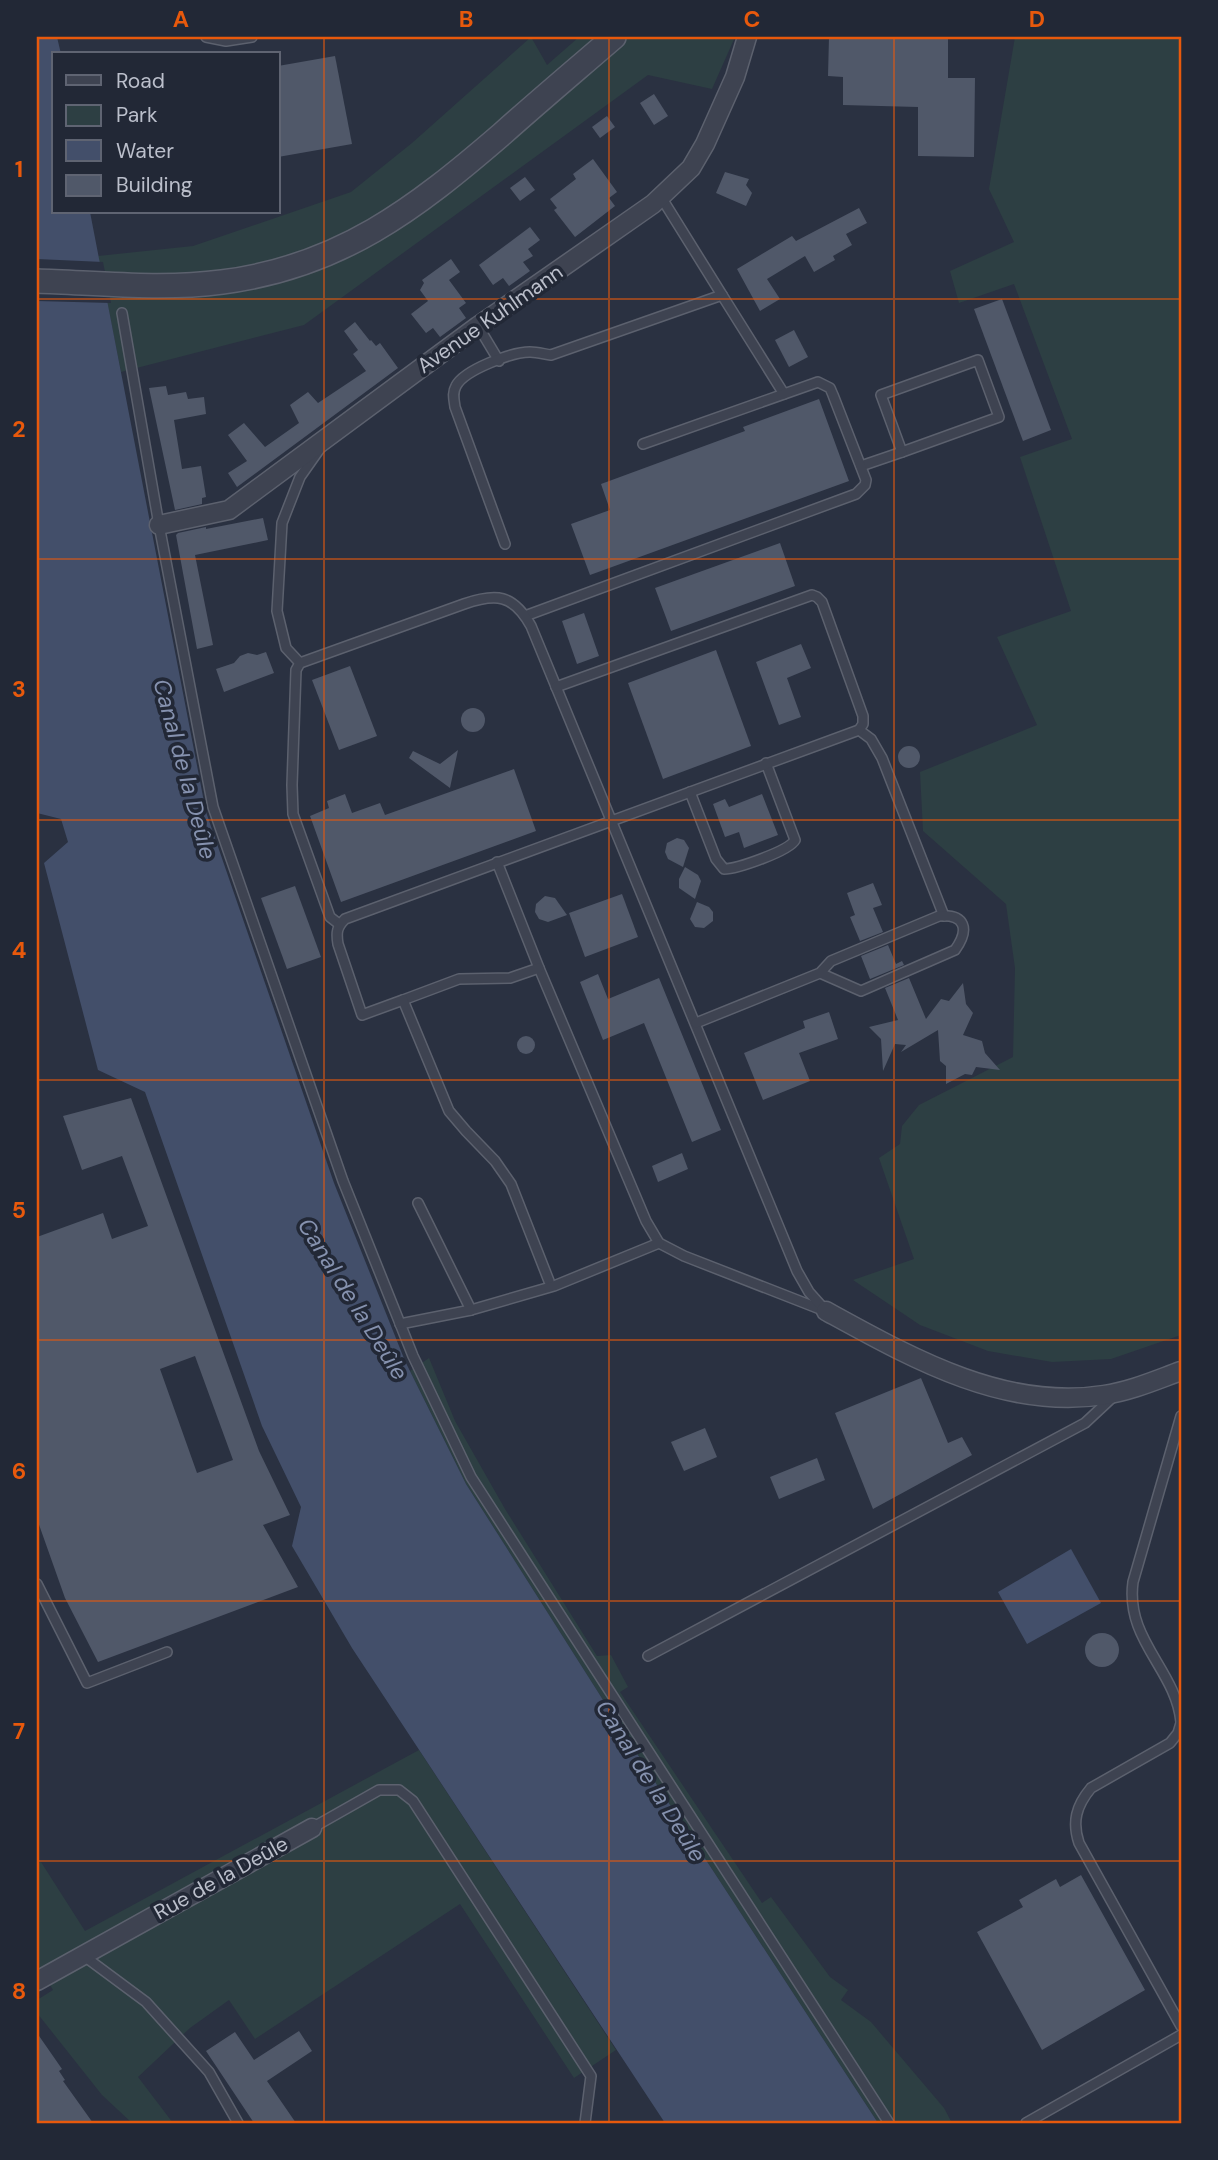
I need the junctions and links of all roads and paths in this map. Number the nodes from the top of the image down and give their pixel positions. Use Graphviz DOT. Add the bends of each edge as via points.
graph roads {
  1 [pos="206,37"];
  2 [pos="252,37"];
  3 [pos="614,37"];
  4 [pos="747,37"];
  5 [pos="661,197"];
  6 [pos="37,281"];
  7 [pos="722,295"];
  8 [pos="122,313"];
  9 [pos="478,326"];
  10 [pos="499,361"];
  11 [pos="784,394"];
  12 [pos="328,437"];
  13 [pos="643,444"];
  14 [pos="902,452"];
  15 [pos="860,466"];
  16 [pos="159,525"];
  17 [pos="505,544"];
  18 [pos="525,616"];
  19 [pos="300,663"];
  20 [pos="556,687"];
  21 [pos="859,730"];
  22 [pos="766,764"];
  23 [pos="690,792"];
  24 [pos="612,820"];
  25 [pos="497,862"];
  26 [pos="944,916"];
  27 [pos="340,924"];
  28 [pos="539,968"];
  29 [pos="820,973"];
  30 [pos="403,1000"];
  31 [pos="695,1023"];
  32 [pos="418,1203"];
  33 [pos="659,1243"];
  34 [pos="549,1281"];
  35 [pos="471,1310"];
  36 [pos="826,1311"];
  37 [pos="400,1324"];
  38 [pos="1181,1371"];
  39 [pos="1119,1392"];
  40 [pos="1181,1416"];
  41 [pos="37,1584"];
  42 [pos="167,1652"];
  43 [pos="649,1656"];
  44 [pos="1181,1722"];
  45 [pos="312,1828"];
  46 [pos="82,1955"];
  47 [pos="37,1981"];
  48 [pos="1181,2026"];
  49 [pos="1181,2035"];
  50 [pos="238,2123"];
  51 [pos="585,2123"];
  52 [pos="889,2123"];
  53 [pos="1026,2123"];
  1 -- 2 [label="lane" via="226,41"];
  3 -- 6 [label="street" via="442,185 378,230 332,252 252,277 195,285"];
  4 -- 5 [label="street, Avenue Kuhlmann" via="705,144 691,168"];
  5 -- 7 [label="lane"];
  5 -- 9 [label="street, Avenue Kuhlmann"];
  7 -- 10 [label="lane" via="551,355 519,353"];
  7 -- 11 [label="lane"];
  8 -- 16 [label="lane"];
  9 -- 10 [label="lane"];
  9 -- 12 [label="street, Avenue Kuhlmann"];
  10 -- 17 [label="lane" via="461,378 453,394"];
  11 -- 13 [label="lane"];
  11 -- 15 [label="lane" via="818,382 830,388"];
  12 -- 16 [label="street, Avenue Kuhlmann" via="229,510"];
  12 -- 19 [label="lane" via="300,477 282,523 277,611 286,648"];
  14 -- 14 [label="lane" via="999,417 978,360 881,395"];
  14 -- 15 [label="lane"];
  15 -- 18 [label="lane" via="865,485 856,494"];
  16 -- 37 [label="lane" via="214,807 343,1181"];
  18 -- 19 [label="lane" via="500,597 483,597"];
  18 -- 20 [label="lane"];
  19 -- 27 [label="lane" via="296,670 293,814 330,917"];
  20 -- 21 [label="lane" via="812,595 822,602 863,716"];
  20 -- 24 [label="lane"];
  21 -- 22 [label="lane"];
  21 -- 26 [label="lane" via="871,739 882,758"];
  22 -- 23 [label="lane"];
  22 -- 23 [label="lane" via="795,840 788,848 736,868 724,869 716,859"];
  23 -- 24 [label="lane"];
  24 -- 25 [label="lane"];
  24 -- 31 [label="lane"];
  25 -- 27 [label="lane"];
  25 -- 28 [label="lane"];
  26 -- 29 [label="lane" via="831,961"];
  26 -- 29 [label="lane" via="960,919 963,939 955,950 861,991"];
  27 -- 30 [label="lane" via="338,944 362,1015"];
  28 -- 30 [label="lane" via="510,978 459,979"];
  28 -- 33 [label="lane"];
  29 -- 31 [label="lane"];
  30 -- 34 [label="lane" via="449,1111 511,1184"];
  31 -- 36 [label="lane" via="797,1271"];
  32 -- 35 [label="lane"];
  33 -- 35 [label="lane" via="554,1286"];
  33 -- 36 [label="lane"];
  35 -- 37 [label="lane"];
  36 -- 39 [label="street" via="906,1355 976,1383 1067,1397"];
  37 -- 52 [label="lane" via="471,1477"];
  38 -- 39 [label="street"];
  39 -- 43 [label="lane" via="1085,1423"];
  40 -- 44 [label="lane" via="1130,1601 1143,1636 1180,1704"];
  41 -- 42 [label="lane" via="87,1683"];
  44 -- 48 [label="lane" via="1170,1743 1091,1788 1081,1800 1074,1829"];
  45 -- 46 [label="street, Rue de la Deûle"];
  45 -- 51 [label="lane, Rue de la Deûle" via="379,1790 398,1790 413,1801 591,2076"];
  46 -- 47 [label="street, Rue de la Deûle"];
  46 -- 50 [label="lane" via="146,2002 209,2071"];
  49 -- 53 [label="lane"];
}
